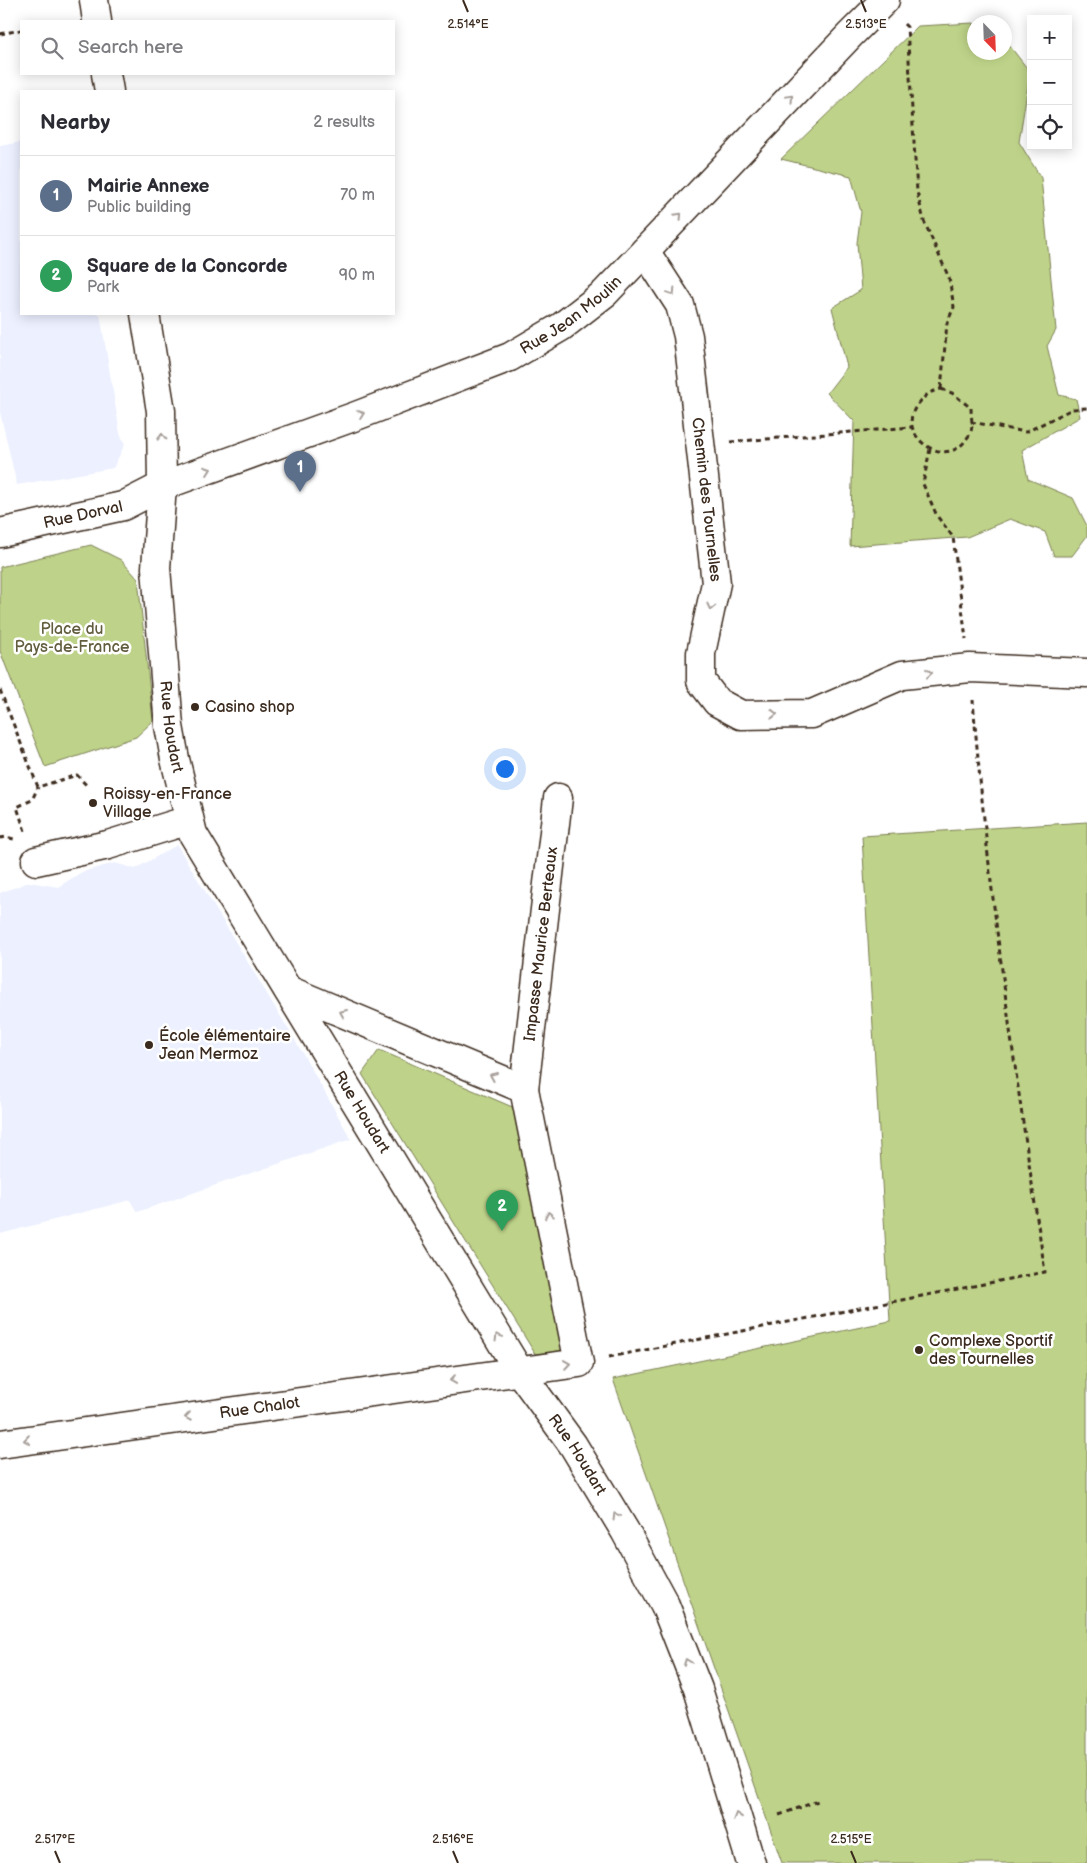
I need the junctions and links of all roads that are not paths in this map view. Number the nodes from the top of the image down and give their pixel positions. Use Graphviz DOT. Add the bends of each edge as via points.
graph roads {
  1 [pos="94,0"];
  2 [pos="884,0"];
  3 [pos="97,20"];
  4 [pos="106,75"];
  5 [pos="109,90"];
  6 [pos="646,252"];
  7 [pos="145,315"];
  8 [pos="162,486"];
  9 [pos="0,533"];
  10 [pos="1087,673"];
  11 [pos="558,798"];
  12 [pos="189,820"];
  13 [pos="36,861"];
  14 [pos="288,990"];
  15 [pos="524,1089"];
  16 [pos="579,1363"];
  17 [pos="519,1371"];
  18 [pos="0,1444"];
  19 [pos="751,1863"];
  1 -- 3 [label="street"];
  6 -- 2 [label="street, Rue Jean Moulin, one-way"];
  4 -- 5 [label="street"];
  8 -- 6 [label="street, Rue Jean Moulin, one-way" via="510,357 582,312"];
  6 -- 10 [label="street, Chemin des Tournelles, one-way" via="680,305 688,336 716,583 701,653 701,681 717,702 741,715 812,714 902,676 970,668"];
  8 -- 7 [label="street, Rue Houdart, one-way" via="161,411"];
  8 -- 9 [label="street, Rue Dorval" via="123,506"];
  8 -- 12 [label="street, Rue Houdart" via="156,568 158,598 169,726"];
  11 -- 15 [label="street, Impasse Maurice Berteaux"];
  12 -- 13 [label="street" via="108,845"];
  12 -- 14 [label="street, Rue Houdart" via="193,834"];
  15 -- 14 [label="street, one-way"];
  17 -- 14 [label="street, Rue Houdart, one-way"];
  16 -- 15 [label="street, Impasse Maurice Berteaux, one-way"];
  17 -- 16 [label="street, Rue Chalot, one-way"];
  17 -- 18 [label="street, Rue Chalot, one-way"];
  19 -- 17 [label="street, Rue Houdart, one-way" via="698,1689 665,1604 573,1445"];
}
